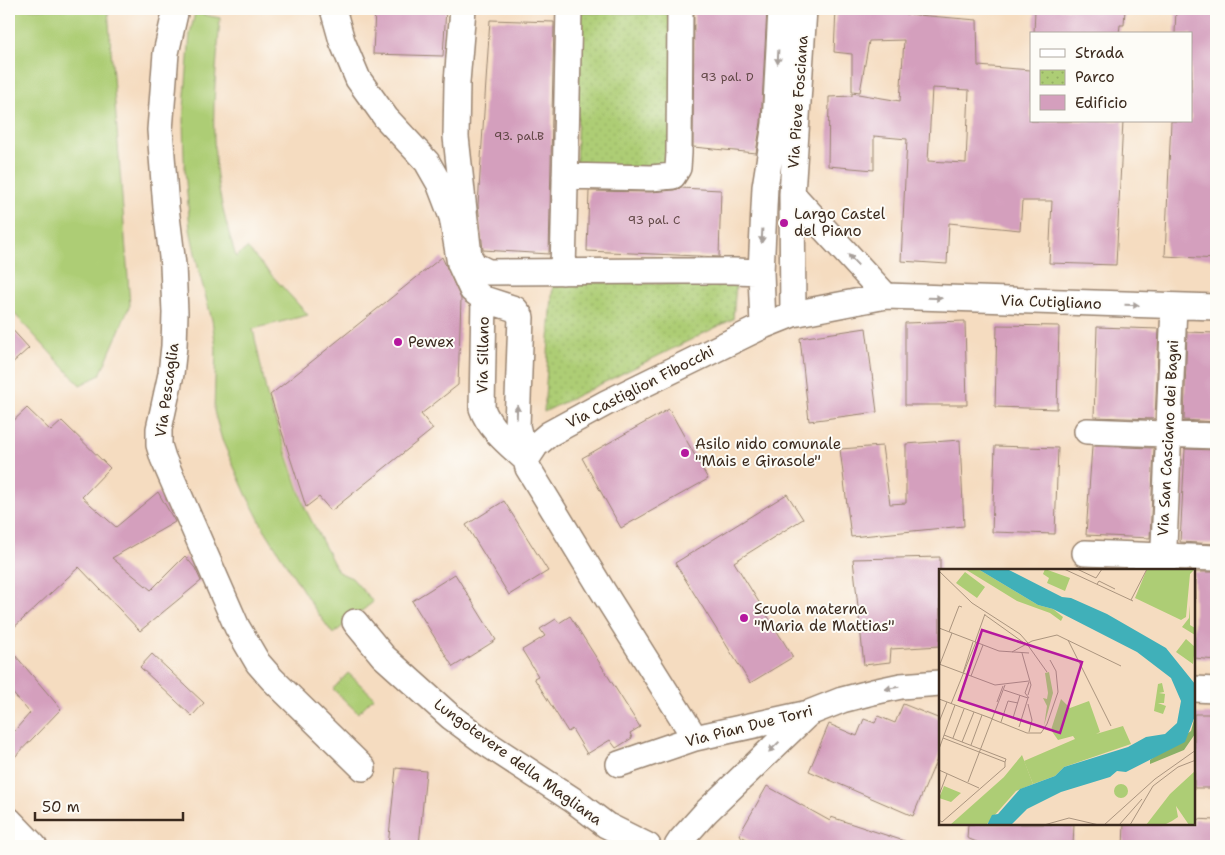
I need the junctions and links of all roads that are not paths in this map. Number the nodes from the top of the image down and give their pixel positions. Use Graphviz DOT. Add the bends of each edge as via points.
graph roads {
  1 [pos="176,9"];
  2 [pos="334,9"];
  3 [pos="463,9"];
  4 [pos="569,9"];
  5 [pos="680,9"];
  6 [pos="781,9"];
  7 [pos="804,9"];
  8 [pos="565,176"];
  9 [pos="792,194"];
  10 [pos="563,272"];
  11 [pos="761,272"];
  12 [pos="886,296"];
  13 [pos="484,299"];
  14 [pos="1174,306"];
  15 [pos="1216,307"];
  16 [pos="793,314"];
  17 [pos="763,326"];
  18 [pos="1087,431"];
  19 [pos="1168,435"];
  20 [pos="1216,436"];
  21 [pos="526,460"];
  22 [pos="1085,553"];
  23 [pos="1216,558"];
  24 [pos="1163,563"];
  25 [pos="355,622"];
  26 [pos="939,683"];
  27 [pos="1195,689"];
  28 [pos="1216,690"];
  29 [pos="809,713"];
  30 [pos="695,738"];
  31 [pos="619,764"];
  32 [pos="363,768"];
  33 [pos="9,820"];
  34 [pos="34,846"];
  35 [pos="648,846"];
  36 [pos="677,846"];
  1 -- 32 [label="street, Via Pescaglia" via="166,53 160,130 173,265 174,346 159,445 237,627 258,663"];
  2 -- 13 [label="street" via="342,41 358,79 386,118 427,162 439,183 452,217 460,264 472,290"];
  3 -- 10 [label="street" via="456,137 469,256 474,265 488,272"];
  4 -- 8 [label="street"];
  5 -- 8 [label="street" via="680,153 673,176"];
  6 -- 11 [label="street, Via Pieve Fosciana, one-way" via="775,124 765,188"];
  7 -- 9 [label="street, Via Pieve Fosciana"];
  8 -- 10 [label="street"];
  12 -- 9 [label="street, one-way"];
  9 -- 16 [label="street"];
  10 -- 11 [label="street"];
  11 -- 17 [label="street"];
  12 -- 14 [label="street, Via Cutigliano, one-way"];
  12 -- 16 [label="street"];
  13 -- 21 [label="street, Via Sillano" via="482,408 492,427"];
  21 -- 13 [label="street, Via Sillano, one-way" via="517,426 521,317 515,309"];
  14 -- 15 [label="street, Via Cutigliano"];
  14 -- 19 [label="street, Via San Casciano dei Bagni"];
  16 -- 17 [label="street"];
  17 -- 21 [label="street, Via Castiglion Fibocchi" via="548,434"];
  18 -- 19 [label="street"];
  19 -- 20 [label="street"];
  19 -- 24 [label="street, Via San Casciano dei Bagni"];
  21 -- 30 [label="street, Via Sillano"];
  22 -- 24 [label="street"];
  23 -- 24 [label="street"];
  25 -- 35 [label="street, Lungotevere della Magliana" via="383,656 486,743 574,800 606,825"];
  26 -- 29 [label="street, Via Pian Due Torri, one-way" via="873,692"];
  27 -- 28 [label="street"];
  29 -- 30 [label="street, Via Pian Due Torri"];
  29 -- 36 [label="street, one-way" via="706,812"];
  30 -- 31 [label="street, Via Pian Due Torri"];
  33 -- 34 [label="street"];
}
